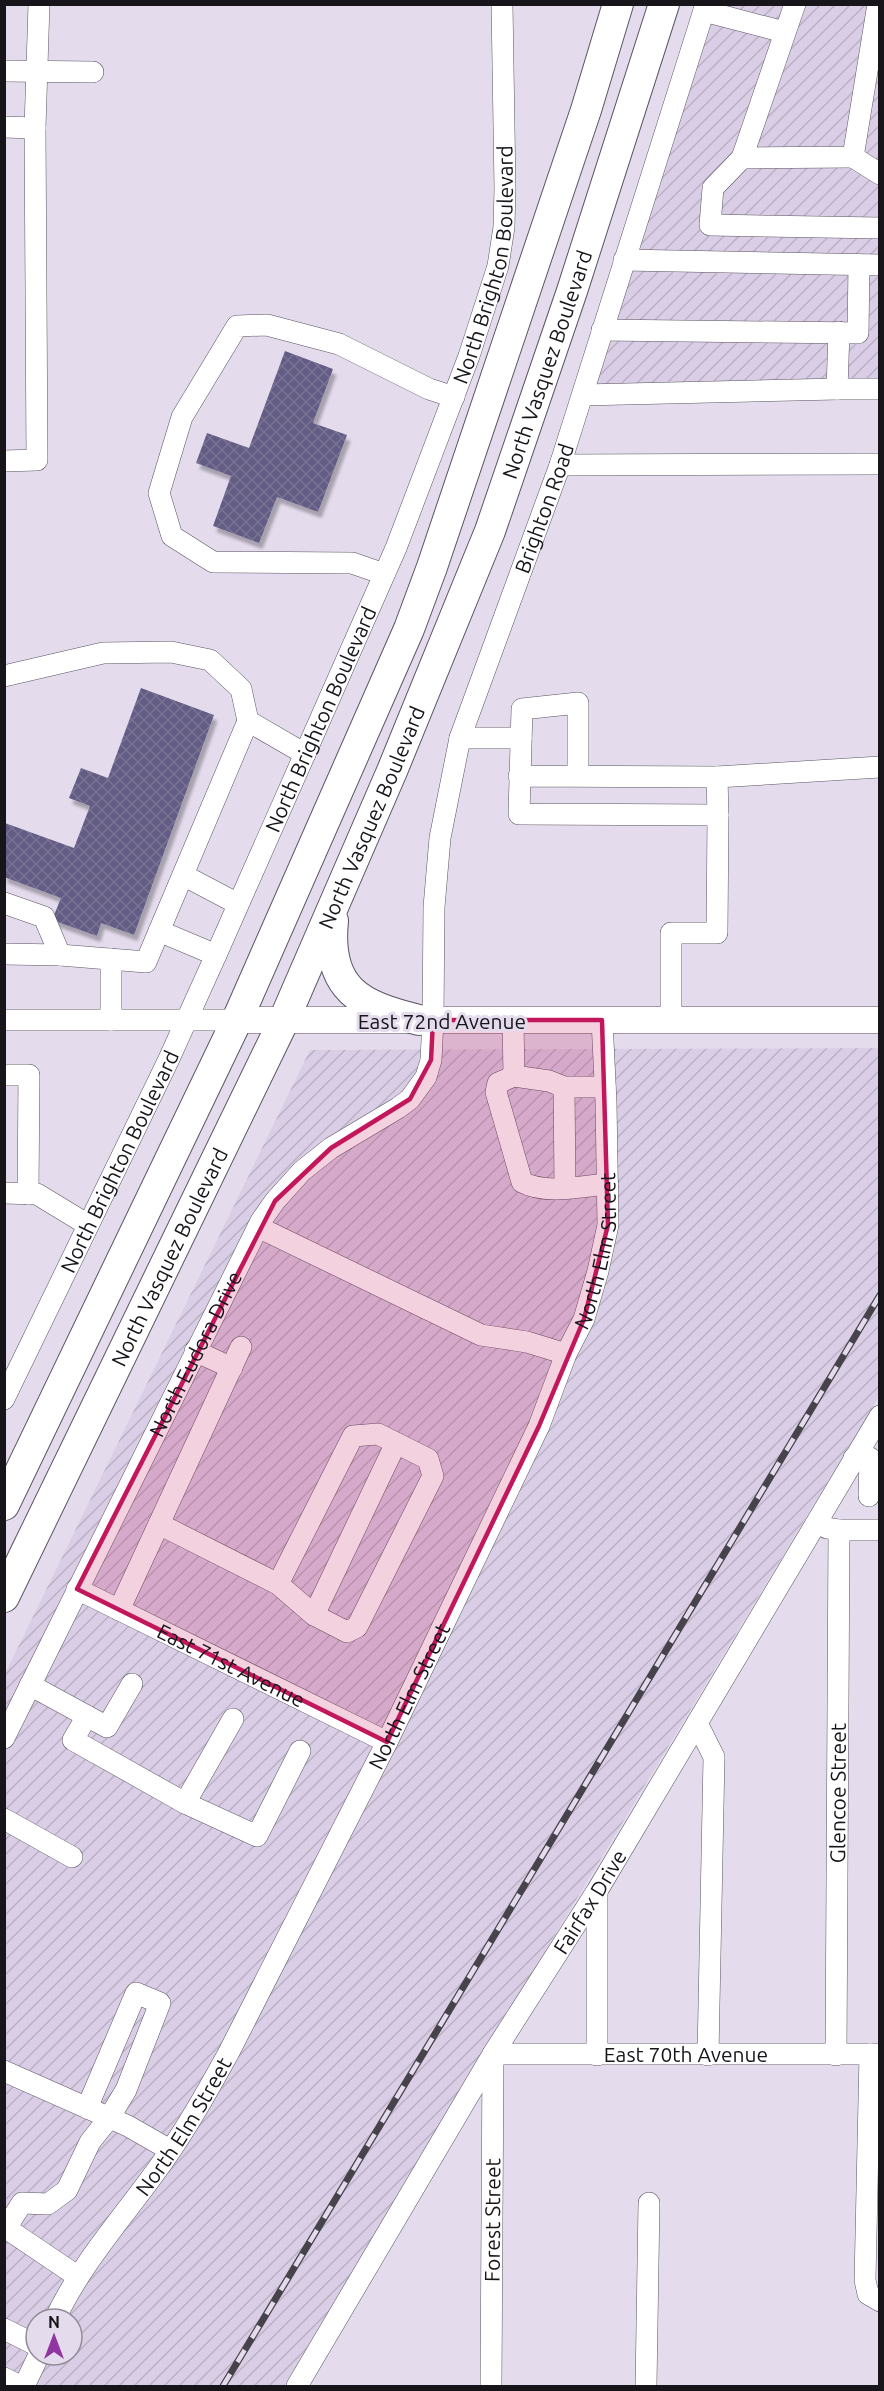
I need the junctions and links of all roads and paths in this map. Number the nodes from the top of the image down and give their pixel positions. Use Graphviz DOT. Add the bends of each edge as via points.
graph roads {
  1 [pos="39,4"];
  2 [pos="502,4"];
  3 [pos="618,4"];
  4 [pos="664,4"];
  5 [pos="795,4"];
  6 [pos="878,4"];
  7 [pos="705,8"];
  8 [pos="784,32"];
  9 [pos="4,71"];
  10 [pos="37,72"];
  11 [pos="93,72"];
  12 [pos="4,127"];
  13 [pos="35,128"];
  14 [pos="853,157"];
  15 [pos="742,158"];
  16 [pos="879,174"];
  17 [pos="879,228"];
  18 [pos="624,260"];
  19 [pos="869,265"];
  20 [pos="603,330"];
  21 [pos="839,332"];
  22 [pos="837,389"];
  23 [pos="879,389"];
  24 [pos="583,395"];
  25 [pos="454,397"];
  26 [pos="4,461"];
  27 [pos="879,464"];
  28 [pos="560,465"];
  29 [pos="384,574"];
  30 [pos="4,676"];
  31 [pos="248,721"];
  32 [pos="460,738"];
  33 [pos="521,738"];
  34 [pos="305,754"];
  35 [pos="879,767"];
  36 [pos="519,776"];
  37 [pos="578,776"];
  38 [pos="717,777"];
  39 [pos="718,815"];
  40 [pos="183,875"];
  41 [pos="4,903"];
  42 [pos="238,904"];
  43 [pos="334,909"];
  44 [pos="159,931"];
  45 [pos="4,954"];
  46 [pos="60,955"];
  47 [pos="216,955"];
  48 [pos="111,959"];
  49 [pos="4,1020"];
  50 [pos="111,1020"];
  51 [pos="187,1020"];
  52 [pos="237,1020"];
  53 [pos="284,1020"];
  54 [pos="426,1020"];
  55 [pos="602,1020"];
  56 [pos="671,1020"];
  57 [pos="879,1020"];
  58 [pos="513,1021"];
  59 [pos="4,1075"];
  60 [pos="514,1076"];
  61 [pos="564,1087"];
  62 [pos="605,1087"];
  63 [pos="608,1184"];
  64 [pos="565,1187"];
  65 [pos="4,1193"];
  66 [pos="28,1194"];
  67 [pos="88,1225"];
  68 [pos="258,1227"];
  69 [pos="242,1347"];
  70 [pos="195,1351"];
  71 [pos="566,1354"];
  72 [pos="232,1368"];
  73 [pos="4,1399"];
  74 [pos="879,1416"];
  75 [pos="396,1443"];
  76 [pos="854,1458"];
  77 [pos="869,1496"];
  78 [pos="4,1505"];
  79 [pos="159,1524"];
  80 [pos="815,1525"];
  81 [pos="839,1530"];
  82 [pos="879,1530"];
  83 [pos="278,1584"];
  84 [pos="77,1589"];
  85 [pos="4,1597"];
  86 [pos="119,1610"];
  87 [pos="314,1615"];
  88 [pos="132,1684"];
  89 [pos="30,1685"];
  90 [pos="87,1716"];
  91 [pos="233,1719"];
  92 [pos="697,1723"];
  93 [pos="4,1738"];
  94 [pos="387,1742"];
  95 [pos="300,1751"];
  96 [pos="185,1803"];
  97 [pos="4,1819"];
  98 [pos="72,1857"];
  99 [pos="597,1891"];
  100 [pos="493,2054"];
  101 [pos="875,2054"];
  102 [pos="597,2055"];
  103 [pos="708,2055"];
  104 [pos="836,2055"];
  105 [pos="4,2071"];
  106 [pos="87,2108"];
  107 [pos="109,2118"];
  108 [pos="170,2150"];
  109 [pos="649,2203"];
  110 [pos="5,2227"];
  111 [pos="77,2276"];
  112 [pos="879,2301"];
  113 [pos="61,2307"];
  114 [pos="4,2329"];
  115 [pos="24,2339"];
  116 [pos="32,2367"];
  117 [pos="4,2378"];
  118 [pos="22,2386"];
  119 [pos="297,2386"];
  120 [pos="491,2386"];
  121 [pos="646,2386"];
  1 -- 10 [label="street"];
  2 -- 25 [label="street, North Brighton Boulevard" via="504,227 498,266"];
  3 -- 52 [label="highway, North Vasquez Boulevard" via="428,577 385,687"];
  4 -- 43 [label="highway, North Vasquez Boulevard" via="573,291 490,531"];
  5 -- 8 [label="street"];
  6 -- 14 [label="street"];
  7 -- 8 [label="street"];
  7 -- 18 [label="street, Brighton Road"];
  8 -- 15 [label="street"];
  9 -- 10 [label="street"];
  10 -- 11 [label="street"];
  10 -- 13 [label="street"];
  12 -- 13 [label="street"];
  13 -- 26 [label="street" via="36,460"];
  14 -- 15 [label="street"];
  14 -- 16 [label="street"];
  15 -- 17 [label="street" via="713,188 710,225"];
  18 -- 19 [label="street"];
  18 -- 20 [label="street, Brighton Road"];
  19 -- 21 [label="street" via="858,333"];
  20 -- 21 [label="street"];
  20 -- 24 [label="street, Brighton Road"];
  21 -- 22 [label="street"];
  22 -- 23 [label="street"];
  22 -- 24 [label="street"];
  24 -- 28 [label="street, Brighton Road"];
  25 -- 29 [label="street, North Brighton Boulevard"];
  25 -- 29 [label="street" via="429,389 339,344 267,325 237,326 182,417 159,493 172,536 213,562 352,563"];
  27 -- 28 [label="street"];
  28 -- 32 [label="street, Brighton Road"];
  29 -- 34 [label="street, North Brighton Boulevard"];
  30 -- 31 [label="street" via="103,653 171,652 210,660 241,689"];
  31 -- 34 [label="street"];
  31 -- 40 [label="street"];
  32 -- 33 [label="street"];
  32 -- 54 [label="street, Brighton Road" via="440,838"];
  33 -- 36 [label="street"];
  33 -- 37 [label="street" via="522,709 578,703"];
  34 -- 42 [label="street, North Brighton Boulevard"];
  35 -- 38 [label="street"];
  36 -- 37 [label="street"];
  36 -- 39 [label="street" via="519,814"];
  37 -- 38 [label="street"];
  38 -- 39 [label="street"];
  39 -- 56 [label="street" via="717,933 671,933"];
  40 -- 42 [label="street"];
  40 -- 44 [label="street"];
  41 -- 46 [label="street" via="44,917"];
  42 -- 47 [label="street, North Brighton Boulevard"];
  43 -- 53 [label="highway, North Vasquez Boulevard"];
  43 -- 54 [label="highway" via="332,952 342,980 376,1008"];
  44 -- 47 [label="street"];
  44 -- 48 [label="street" via="146,962"];
  45 -- 46 [label="street"];
  46 -- 48 [label="street"];
  47 -- 51 [label="street, North Brighton Boulevard"];
  48 -- 50 [label="street"];
  49 -- 50 [label="street, East 72nd Avenue"];
  50 -- 51 [label="street, East 72nd Avenue"];
  51 -- 52 [label="street, East 72nd Avenue"];
  51 -- 67 [label="street, North Brighton Boulevard"];
  52 -- 53 [label="main road, East 72nd Avenue"];
  52 -- 78 [label="highway, North Vasquez Boulevard"];
  53 -- 54 [label="main road, East 72nd Avenue"];
  53 -- 85 [label="highway, North Vasquez Boulevard"];
  54 -- 58 [label="main road, East 72nd Avenue"];
  54 -- 68 [label="street, North Eudora Drive" via="431,1060 421,1086 398,1108 331,1148 302,1171"];
  55 -- 56 [label="main road, East 72nd Avenue"];
  55 -- 58 [label="main road, East 72nd Avenue"];
  55 -- 62 [label="street, North Elm Street"];
  56 -- 57 [label="main road, East 72nd Avenue"];
  58 -- 60 [label="street"];
  59 -- 66 [label="street" via="29,1075"];
  60 -- 61 [label="street"];
  60 -- 64 [label="street" via="498,1083 496,1092 522,1182 544,1189"];
  61 -- 62 [label="street"];
  61 -- 64 [label="street"];
  62 -- 63 [label="street, North Elm Street"];
  63 -- 64 [label="street"];
  63 -- 71 [label="street, North Elm Street" via="608,1226 598,1270 584,1319"];
  65 -- 66 [label="street"];
  66 -- 67 [label="street" via="36,1194"];
  67 -- 73 [label="street, North Brighton Boulevard"];
  68 -- 70 [label="street, North Eudora Drive"];
  68 -- 71 [label="street" via="481,1335 527,1342"];
  69 -- 72 [label="street"];
  70 -- 72 [label="street"];
  70 -- 84 [label="street, North Eudora Drive"];
  71 -- 94 [label="street, North Elm Street" via="539,1426"];
  72 -- 79 [label="street"];
  74 -- 76 [label="street, Fairfax Drive"];
  75 -- 83 [label="street" via="378,1434 353,1436"];
  75 -- 87 [label="street"];
  75 -- 87 [label="street" via="428,1459 433,1476 357,1627 347,1632"];
  76 -- 77 [label="street" via="870,1458"];
  76 -- 80 [label="street, Fairfax Drive"];
  79 -- 83 [label="street"];
  79 -- 86 [label="street"];
  80 -- 81 [label="street"];
  80 -- 92 [label="street, Fairfax Drive"];
  81 -- 82 [label="street"];
  81 -- 104 [label="street, Glencoe Street"];
  83 -- 87 [label="street"];
  84 -- 86 [label="street, East 71st Avenue"];
  84 -- 89 [label="street, North Eudora Drive"];
  86 -- 94 [label="street, East 71st Avenue"];
  88 -- 90 [label="street" via="107,1727"];
  89 -- 90 [label="street"];
  89 -- 93 [label="street, North Eudora Drive"];
  90 -- 96 [label="street" via="73,1740"];
  91 -- 96 [label="street"];
  92 -- 99 [label="street, Fairfax Drive"];
  92 -- 103 [label="street" via="714,1757"];
  94 -- 108 [label="street, North Elm Street" via="228,2054"];
  95 -- 96 [label="street" via="257,1836"];
  97 -- 98 [label="street"];
  99 -- 100 [label="street, Fairfax Drive"];
  99 -- 102 [label="street"];
  100 -- 102 [label="street, East 70th Avenue"];
  100 -- 119 [label="street, Fairfax Drive"];
  100 -- 120 [label="street, Forest Street"];
  101 -- 104 [label="street, East 70th Avenue"];
  101 -- 112 [label="street" via="864,2280 868,2294"];
  102 -- 103 [label="street, East 70th Avenue"];
  103 -- 104 [label="street, East 70th Avenue"];
  105 -- 106 [label="street"];
  106 -- 107 [label="street"];
  106 -- 107 [label="street" via="136,1993 160,2003 126,2090"];
  107 -- 108 [label="street"];
  107 -- 110 [label="street" via="90,2142 67,2190 48,2204 22,2203"];
  108 -- 111 [label="street, North Elm Street"];
  109 -- 121 [label="street"];
  110 -- 111 [label="street"];
  111 -- 113 [label="street, North Elm Street"];
  114 -- 115 [label="street"];
  116 -- 118 [label="street"];
  117 -- 118 [label="street"];
}
